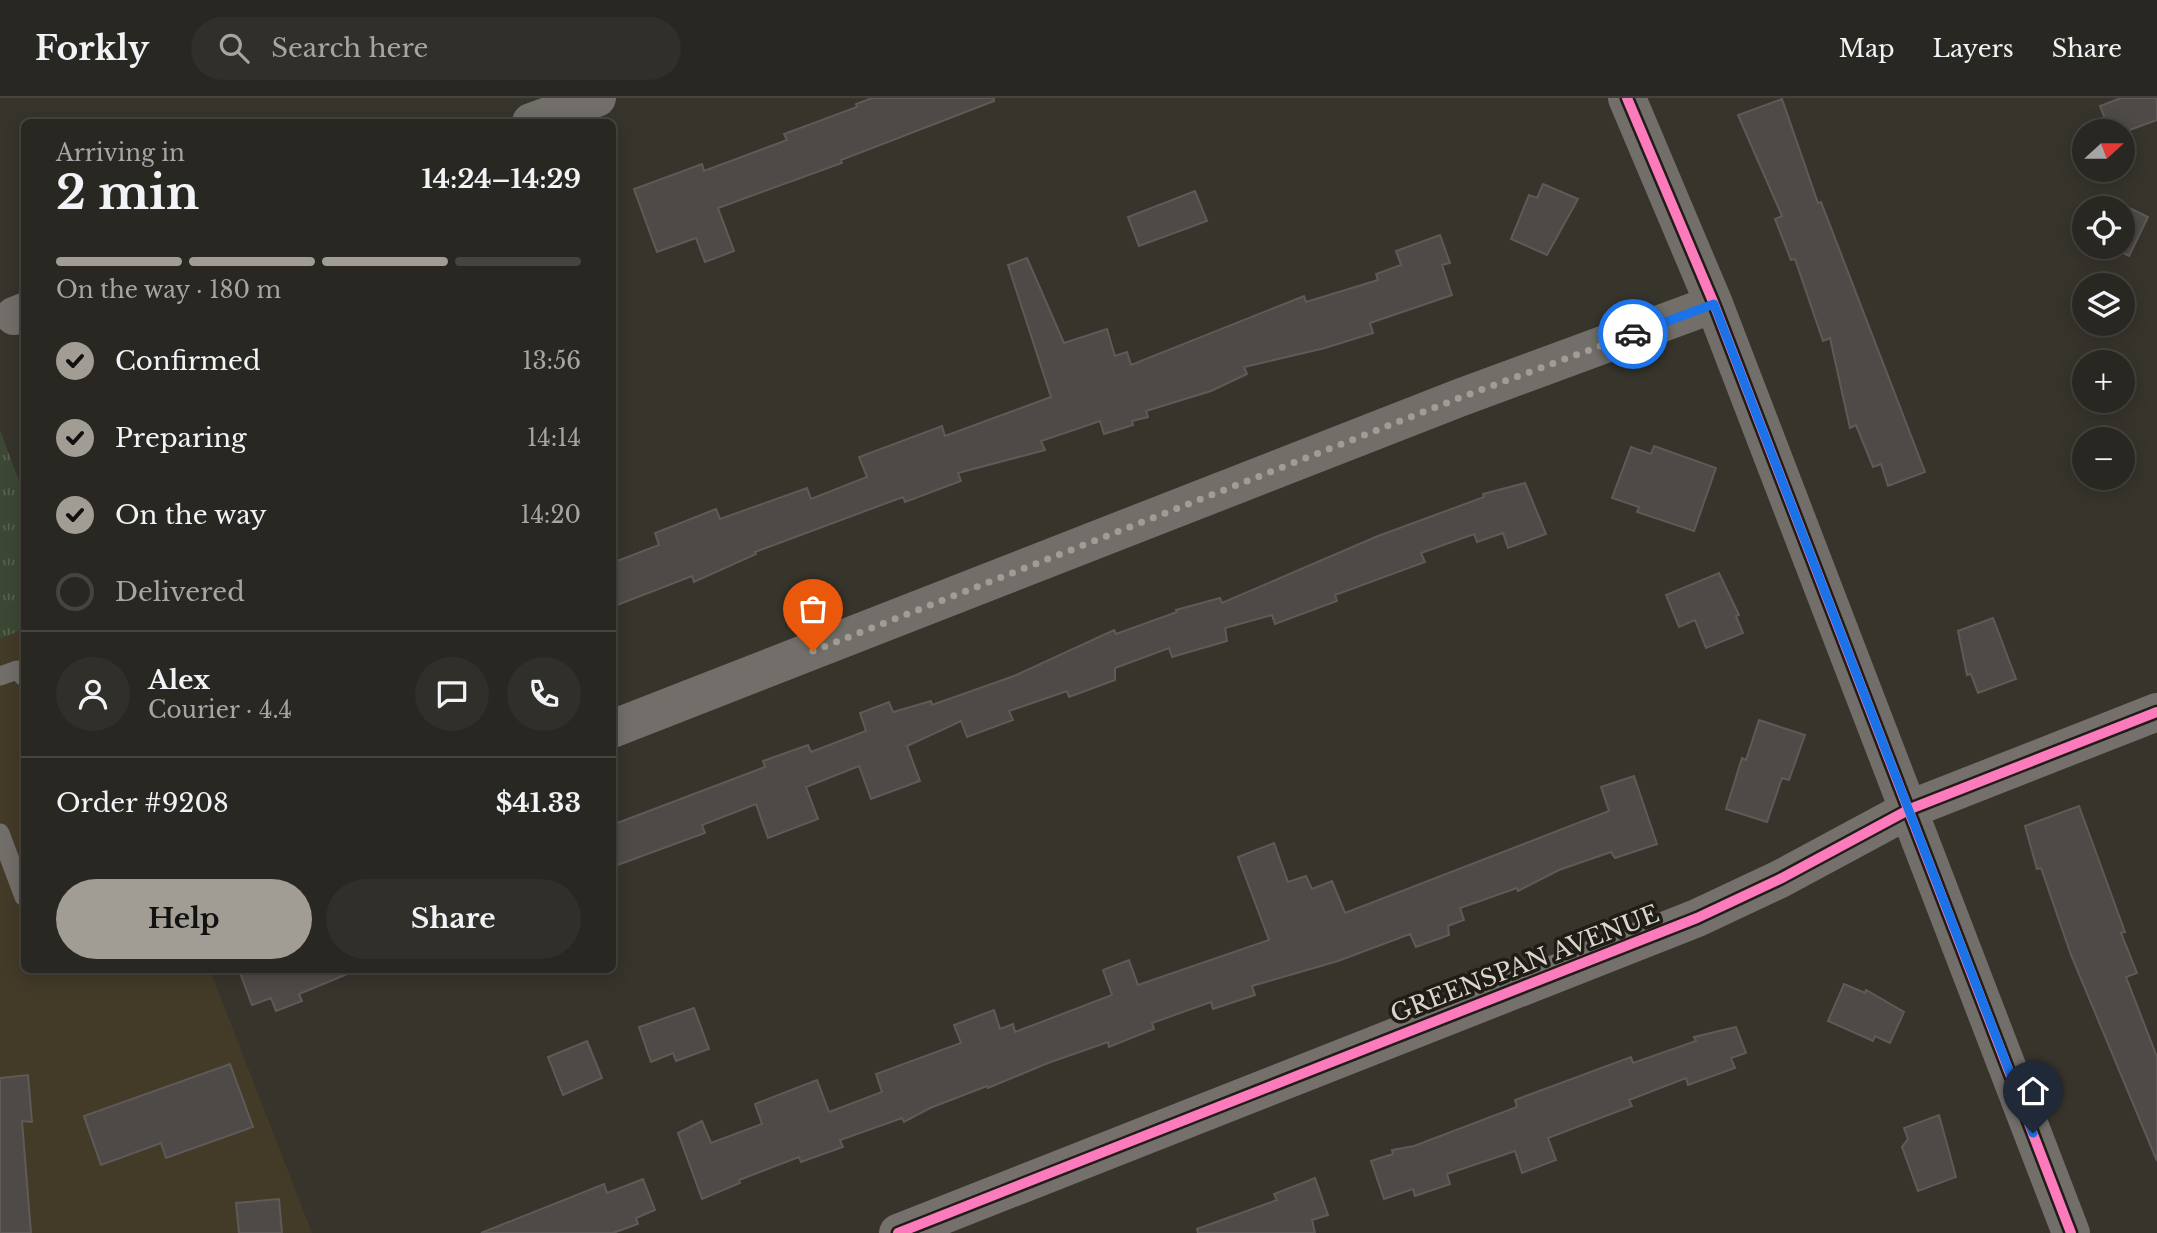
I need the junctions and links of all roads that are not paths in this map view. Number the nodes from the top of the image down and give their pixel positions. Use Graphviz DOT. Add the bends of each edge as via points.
graph roads {
  1 [pos="597,98"];
  2 [pos="1628,98"];
  3 [pos="539,119"];
  4 [pos="1714,304"];
  5 [pos="21,674"];
  6 [pos="0,676"];
  7 [pos="2157,712"];
  8 [pos="616,727"];
  9 [pos="1910,809"];
  10 [pos="0,833"];
  11 [pos="21,889"];
  12 [pos="898,1233"];
  13 [pos="2071,1233"];
  1 -- 3 [label="street"];
  2 -- 4 [label="street"];
  4 -- 8 [label="street" via="1459,398"];
  4 -- 9 [label="street"];
  5 -- 6 [label="lane" via="17,670"];
  7 -- 9 [label="street, GREENSPAN AVENUE"];
  9 -- 12 [label="street, GREENSPAN AVENUE" via="1697,918"];
  9 -- 13 [label="street"];
  10 -- 11 [label="lane"];
}
